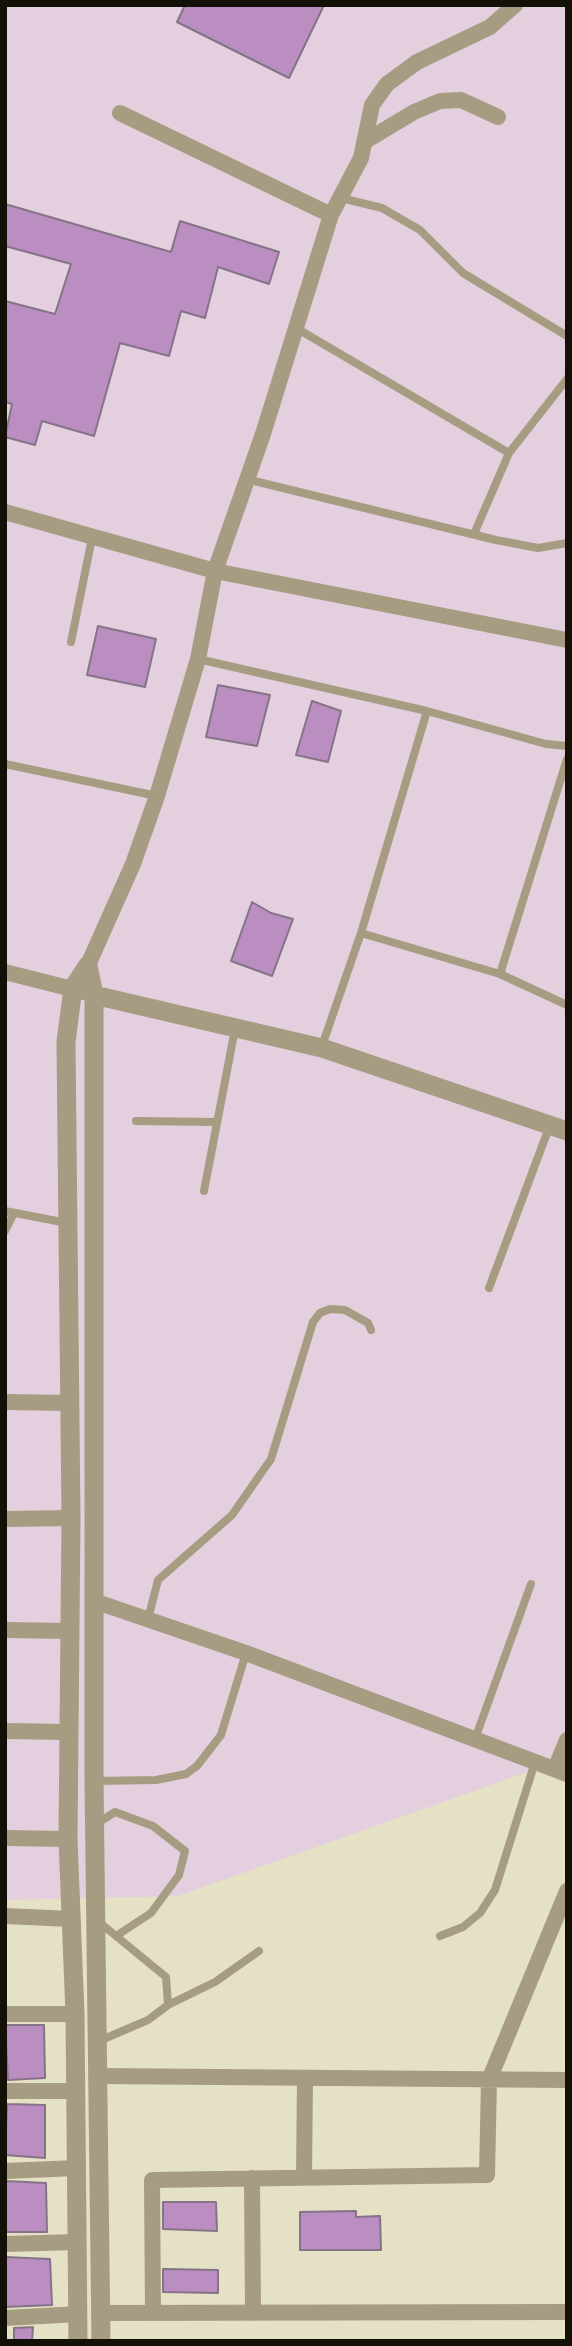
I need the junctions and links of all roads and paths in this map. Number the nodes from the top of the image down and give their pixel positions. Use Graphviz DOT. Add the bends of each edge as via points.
graph roads {
  1 [pos="515,5"];
  2 [pos="120,113"];
  3 [pos="498,117"];
  4 [pos="364,142"];
  5 [pos="341,198"];
  6 [pos="331,215"];
  7 [pos="296,328"];
  8 [pos="567,336"];
  9 [pos="567,379"];
  10 [pos="509,453"];
  11 [pos="246,479"];
  12 [pos="5,512"];
  13 [pos="474,534"];
  14 [pos="92,538"];
  15 [pos="567,543"];
  16 [pos="215,571"];
  17 [pos="567,640"];
  18 [pos="71,642"];
  19 [pos="198,659"];
  20 [pos="427,712"];
  21 [pos="567,746"];
  22 [pos="567,760"];
  23 [pos="5,764"];
  24 [pos="157,796"];
  25 [pos="361,933"];
  26 [pos="88,965"];
  27 [pos="5,972"];
  28 [pos="500,974"];
  29 [pos="74,988"];
  30 [pos="94,995"];
  31 [pos="567,1005"];
  32 [pos="236,1026"];
  33 [pos="92,1041"];
  34 [pos="66,1042"];
  35 [pos="322,1048"];
  36 [pos="136,1121"];
  37 [pos="216,1122"];
  38 [pos="559,1128"];
  39 [pos="204,1191"];
  40 [pos="9,1213"];
  41 [pos="67,1223"];
  42 [pos="5,1231"];
  43 [pos="488,1289"];
  44 [pos="371,1330"];
  45 [pos="5,1402"];
  46 [pos="68,1403"];
  47 [pos="71,1518"];
  48 [pos="5,1520"];
  49 [pos="531,1584"];
  50 [pos="94,1601"];
  51 [pos="148,1619"];
  52 [pos="5,1630"];
  53 [pos="70,1631"];
  54 [pos="246,1653"];
  55 [pos="5,1731"];
  56 [pos="68,1732"];
  57 [pos="475,1739"];
  58 [pos="567,1740"];
  59 [pos="536,1762"];
  60 [pos="561,1772"];
  61 [pos="94,1782"];
  62 [pos="96,1824"];
  63 [pos="5,1838"];
  64 [pos="68,1839"];
  65 [pos="70,1883"];
  66 [pos="96,1883"];
  67 [pos="567,1891"];
  68 [pos="5,1916"];
  69 [pos="71,1919"];
  70 [pos="96,1920"];
  71 [pos="116,1936"];
  72 [pos="440,1936"];
  73 [pos="259,1951"];
  74 [pos="168,2005"];
  75 [pos="5,2014"];
  76 [pos="75,2014"];
  77 [pos="99,2041"];
  78 [pos="99,2076"];
  79 [pos="305,2078"];
  80 [pos="489,2080"];
  81 [pos="567,2080"];
  82 [pos="5,2091"];
  83 [pos="76,2091"];
  84 [pos="77,2168"];
  85 [pos="5,2171"];
  86 [pos="304,2177"];
  87 [pos="252,2178"];
  88 [pos="78,2242"];
  89 [pos="5,2244"];
  90 [pos="567,2312"];
  91 [pos="153,2313"];
  92 [pos="253,2313"];
  93 [pos="79,2314"];
  94 [pos="101,2314"];
  95 [pos="5,2318"];
  96 [pos="78,2341"];
  97 [pos="101,2341"];
  1 -- 4 [label="street" via="490,27 417,62 387,84 372,105"];
  2 -- 6 [label="street"];
  3 -- 4 [label="street" via="461,100 440,101"];
  4 -- 5 [label="street"];
  5 -- 6 [label="street"];
  5 -- 8 [label="lane" via="382,208 420,230 463,273"];
  6 -- 7 [label="street"];
  7 -- 10 [label="lane"];
  7 -- 11 [label="street"];
  9 -- 10 [label="lane"];
  10 -- 13 [label="lane"];
  11 -- 13 [label="lane"];
  11 -- 16 [label="street"];
  12 -- 14 [label="street"];
  13 -- 15 [label="lane" via="538,548"];
  14 -- 16 [label="street"];
  14 -- 18 [label="lane"];
  16 -- 17 [label="street"];
  16 -- 19 [label="street"];
  19 -- 20 [label="lane"];
  19 -- 24 [label="street"];
  20 -- 21 [label="lane"];
  20 -- 25 [label="lane"];
  22 -- 28 [label="lane"];
  23 -- 24 [label="lane"];
  24 -- 26 [label="street"];
  25 -- 28 [label="lane"];
  25 -- 35 [label="lane"];
  26 -- 29 [label="street"];
  26 -- 30 [label="street"];
  27 -- 29 [label="street"];
  28 -- 31 [label="lane"];
  29 -- 30 [label="street"];
  29 -- 34 [label="street"];
  30 -- 32 [label="street"];
  30 -- 33 [label="street"];
  32 -- 35 [label="street"];
  32 -- 37 [label="lane"];
  33 -- 34 [label="street"];
  33 -- 50 [label="street"];
  34 -- 41 [label="street"];
  35 -- 38 [label="street"];
  36 -- 37 [label="lane"];
  37 -- 39 [label="lane"];
  38 -- 43 [label="lane"];
  40 -- 41 [label="lane"];
  40 -- 42 [label="lane"];
  41 -- 46 [label="street"];
  44 -- 51 [label="lane" via="368,1323 345,1310 330,1309 313,1322 271,1459 232,1515 158,1580"];
  45 -- 46 [label="street"];
  46 -- 47 [label="street"];
  47 -- 48 [label="street"];
  47 -- 53 [label="street"];
  49 -- 57 [label="lane"];
  50 -- 51 [label="street"];
  50 -- 61 [label="street"];
  51 -- 54 [label="street"];
  52 -- 53 [label="street"];
  53 -- 56 [label="street"];
  54 -- 57 [label="street"];
  54 -- 61 [label="lane" via="221,1735 197,1766 186,1774 156,1780"];
  55 -- 56 [label="street"];
  56 -- 64 [label="street"];
  57 -- 59 [label="street"];
  58 -- 60 [label="street"];
  59 -- 60 [label="street"];
  59 -- 72 [label="lane" via="495,1890 480,1913 463,1927"];
  61 -- 62 [label="street"];
  62 -- 66 [label="street"];
  62 -- 71 [label="lane" via="115,1812 153,1826 185,1851 179,1875 151,1913"];
  63 -- 64 [label="street"];
  64 -- 65 [label="street"];
  65 -- 66 [label="street"];
  65 -- 69 [label="street"];
  66 -- 70 [label="street"];
  67 -- 80 [label="street"];
  68 -- 69 [label="street"];
  69 -- 76 [label="street"];
  70 -- 71 [label="lane"];
  70 -- 77 [label="street"];
  71 -- 74 [label="lane" via="166,1977"];
  73 -- 74 [label="lane" via="215,1982"];
  74 -- 77 [label="lane" via="148,2020"];
  75 -- 76 [label="street"];
  76 -- 83 [label="street"];
  77 -- 78 [label="street"];
  78 -- 79 [label="street"];
  78 -- 94 [label="street"];
  79 -- 80 [label="street"];
  79 -- 86 [label="street"];
  80 -- 81 [label="street"];
  80 -- 86 [label="street" via="487,2175"];
  82 -- 83 [label="street"];
  83 -- 84 [label="street"];
  84 -- 85 [label="street"];
  84 -- 88 [label="street"];
  86 -- 87 [label="street"];
  87 -- 91 [label="street" via="152,2180"];
  87 -- 92 [label="street"];
  88 -- 89 [label="street"];
  88 -- 93 [label="street"];
  90 -- 92 [label="street"];
  91 -- 92 [label="street"];
  91 -- 94 [label="street"];
  93 -- 95 [label="street"];
  93 -- 96 [label="street"];
  94 -- 97 [label="street"];
}
